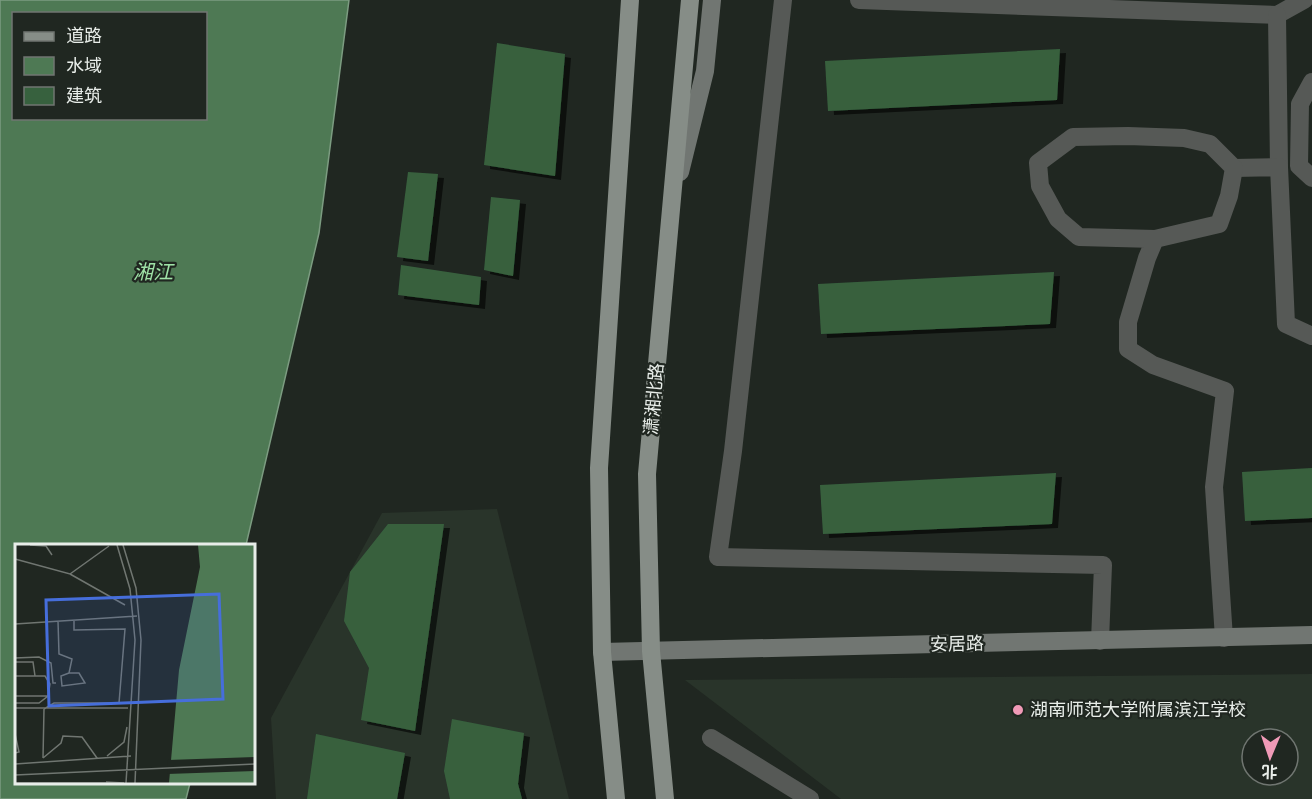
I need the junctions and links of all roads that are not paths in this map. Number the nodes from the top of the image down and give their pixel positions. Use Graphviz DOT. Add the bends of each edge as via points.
graph roads {
  1 [pos="630,0"];
  2 [pos="690,0"];
  3 [pos="712,0"];
  4 [pos="783,0"];
  5 [pos="859,0"];
  6 [pos="1304,0"];
  7 [pos="1276,15"];
  8 [pos="1312,82"];
  9 [pos="1279,167"];
  10 [pos="1234,168"];
  11 [pos="1312,178"];
  12 [pos="672,206"];
  13 [pos="1155,239"];
  14 [pos="1312,336"];
  15 [pos="1312,635"];
  16 [pos="1224,638"];
  17 [pos="1100,640"];
  18 [pos="651,651"];
  19 [pos="602,652"];
  20 [pos="711,738"];
  21 [pos="616,799"];
  22 [pos="665,799"];
  23 [pos="810,799"];
  1 -- 19 [label="main road" via="599,468"];
  2 -- 12 [label="main road, 潇湘北路"];
  3 -- 12 [label="main road" via="705,71"];
  4 -- 17 [label="street" via="718,557 1103,565"];
  5 -- 7 [label="street"];
  6 -- 7 [label="street"];
  7 -- 9 [label="street"];
  8 -- 11 [label="street" via="1300,105 1299,166"];
  9 -- 10 [label="street"];
  9 -- 14 [label="street" via="1286,324"];
  10 -- 13 [label="street" via="1219,224"];
  10 -- 13 [label="street" via="1210,144 1184,138 1128,136 1073,137 1038,163 1040,186 1058,219 1079,237"];
  12 -- 18 [label="main road, 潇湘北路" via="647,474"];
  13 -- 16 [label="street" via="1128,322 1128,349 1153,365 1225,390 1214,487"];
  15 -- 16 [label="main road, 安居路"];
  16 -- 17 [label="main road, 安居路"];
  17 -- 18 [label="main road, 安居路"];
  18 -- 19 [label="main road, 安居路"];
  18 -- 22 [label="main road, 潇湘北路"];
  19 -- 21 [label="main road"];
  20 -- 23 [label="street"];
}
